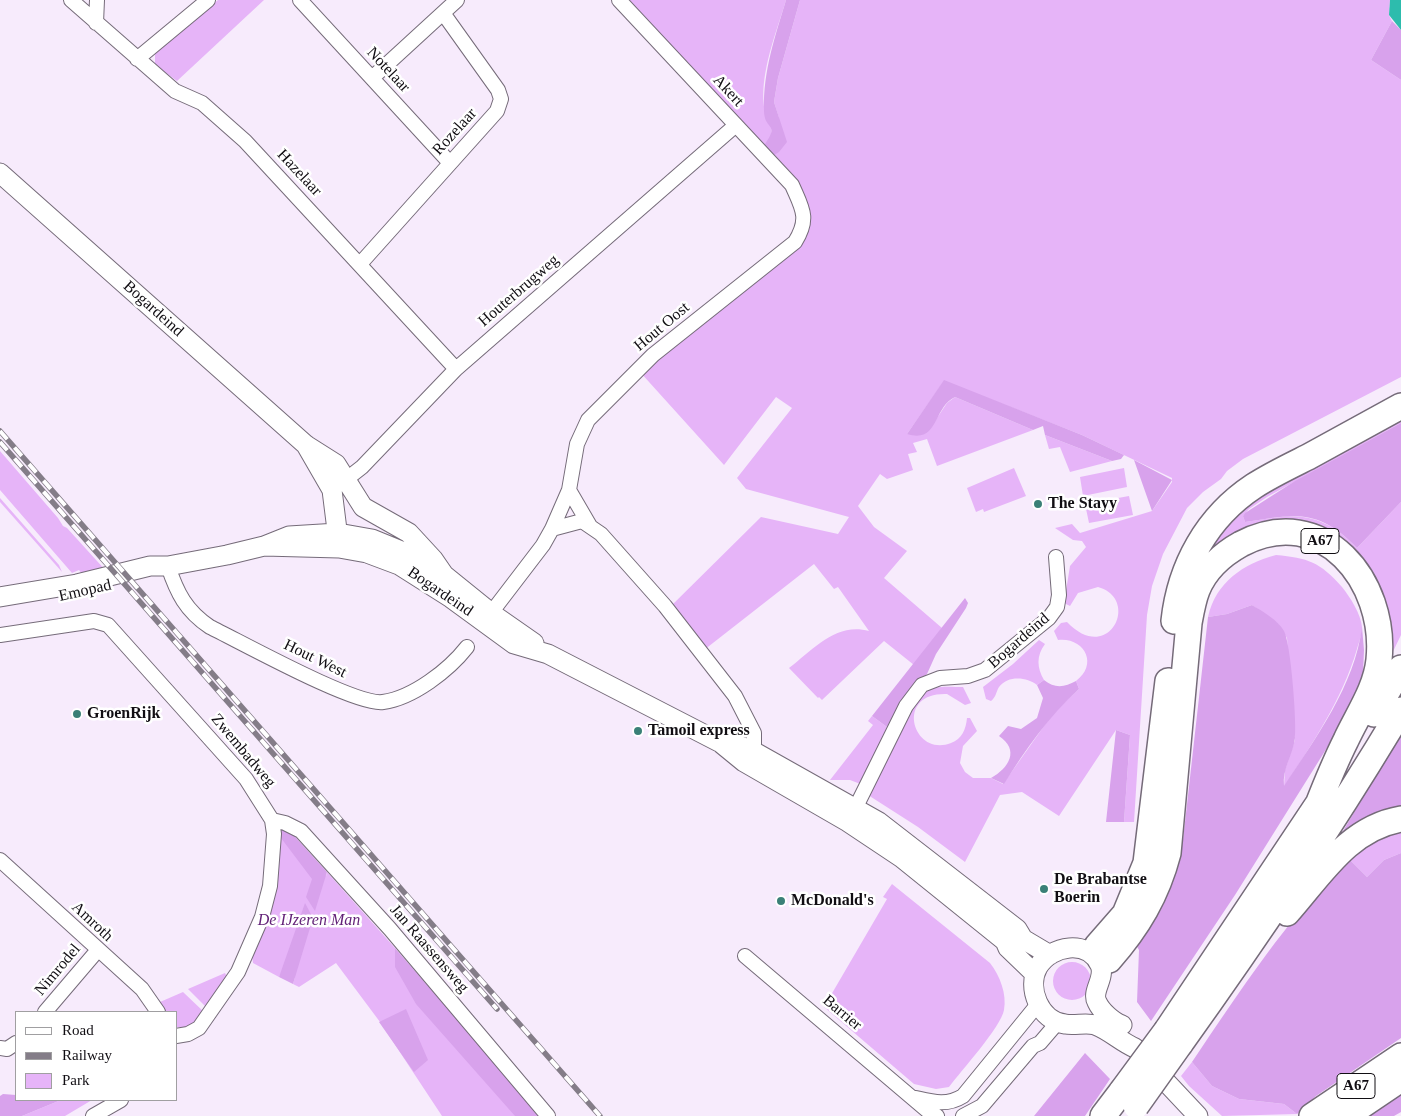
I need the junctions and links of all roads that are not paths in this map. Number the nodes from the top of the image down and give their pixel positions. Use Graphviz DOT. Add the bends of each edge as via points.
graph roads {
  1 [pos="71,0"];
  2 [pos="97,0"];
  3 [pos="208,0"];
  4 [pos="300,0"];
  5 [pos="457,0"];
  6 [pos="619,0"];
  7 [pos="443,13"];
  8 [pos="96,23"];
  9 [pos="137,59"];
  10 [pos="372,78"];
  11 [pos="736,125"];
  12 [pos="450,163"];
  13 [pos="0,173"];
  14 [pos="804,211"];
  15 [pos="360,264"];
  16 [pos="456,369"];
  17 [pos="1401,406"];
  18 [pos="339,485"];
  19 [pos="569,490"];
  20 [pos="590,526"];
  21 [pos="552,529"];
  22 [pos="338,540"];
  23 [pos="1056,557"];
  24 [pos="168,566"];
  25 [pos="444,574"];
  26 [pos="0,597"];
  27 [pos="0,607"];
  28 [pos="491,613"];
  29 [pos="0,635"];
  30 [pos="468,647"];
  31 [pos="548,654"];
  32 [pos="1401,668"];
  33 [pos="1401,710"];
  34 [pos="748,756"];
  35 [pos="1317,806"];
  36 [pos="852,815"];
  37 [pos="1401,819"];
  38 [pos="272,820"];
  39 [pos="0,860"];
  40 [pos="1097,950"];
  41 [pos="97,951"];
  42 [pos="745,956"];
  43 [pos="1045,958"];
  44 [pos="1229,976"];
  45 [pos="1101,1002"];
  46 [pos="1038,1004"];
  47 [pos="46,1011"];
  48 [pos="157,1011"];
  49 [pos="1056,1017"];
  50 [pos="178,1036"];
  51 [pos="1174,1037"];
  52 [pos="15,1044"];
  53 [pos="0,1048"];
  54 [pos="1135,1048"];
  55 [pos="1401,1056"];
  56 [pos="1401,1079"];
  57 [pos="916,1098"];
  58 [pos="118,1101"];
  59 [pos="1129,1104"];
  60 [pos="1191,1112"];
  61 [pos="93,1116"];
  62 [pos="548,1116"];
  63 [pos="938,1116"];
  64 [pos="963,1116"];
  65 [pos="1103,1116"];
  66 [pos="1211,1116"];
  67 [pos="1312,1116"];
  68 [pos="1346,1116"];
  1 -- 8 [label="street, Hazelaar"];
  2 -- 8 [label="street"];
  3 -- 9 [label="street"];
  4 -- 10 [label="street, Notelaar"];
  5 -- 7 [label="street"];
  6 -- 11 [label="street, Akert"];
  7 -- 10 [label="street"];
  7 -- 12 [label="street, Rozelaar" via="498,90 501,99 497,111"];
  8 -- 9 [label="street, Hazelaar"];
  9 -- 15 [label="street, Hazelaar" via="175,90 202,103 245,141"];
  10 -- 12 [label="street, Notelaar"];
  11 -- 14 [label="street, Akert" via="792,184"];
  11 -- 16 [label="street, Houterbrugweg"];
  12 -- 15 [label="street, Rozelaar"];
  13 -- 18 [label="main road, Bogardeind" via="306,444 336,464"];
  14 -- 19 [label="street, Hout Oost" via="803,229 795,242 653,355 588,420 577,444"];
  15 -- 16 [label="street, Hazelaar"];
  16 -- 18 [label="street, Houterbrugweg" via="362,468"];
  17 -- 40 [label="highway" via="1254,486 1224,511 1197,545 1185,571 1176,604 1148,853 1137,886"];
  18 -- 22 [label="main road, Bogardeind"];
  18 -- 25 [label="main road, Bogardeind" via="363,507 409,533"];
  19 -- 20 [label="street"];
  19 -- 21 [label="street, Hout Oost"];
  20 -- 21 [label="street" via="582,521"];
  20 -- 34 [label="street" via="665,606 735,696 754,734"];
  21 -- 28 [label="street, Hout Oost"];
  22 -- 24 [label="main road, Emopad" via="288,536 264,546"];
  22 -- 25 [label="main road, Bogardeind" via="372,539 407,552"];
  22 -- 31 [label="main road, Bogardeind" via="400,565 451,598 506,640"];
  23 -- 36 [label="street, Bogardeind" via="1059,595 1057,607 1049,618 985,670 968,676 940,678 922,685 906,706"];
  24 -- 26 [label="main road, Emopad" via="150,566 77,584"];
  24 -- 27 [label="main road, Emopad" via="85,594"];
  24 -- 30 [label="street, Hout West" via="184,604 210,627 369,702 406,696 454,664"];
  25 -- 28 [label="main road, Bogardeind"];
  28 -- 31 [label="main road, Bogardeind"];
  29 -- 38 [label="street, Zwembadweg" via="94,621 108,625 246,779"];
  31 -- 34 [label="main road, Bogardeind" via="719,742 728,752"];
  32 -- 35 [label="highway, A67"];
  33 -- 44 [label="highway, A67"];
  34 -- 36 [label="main road, Bogardeind"];
  35 -- 40 [label="highway, A67" via="1372,688 1379,662 1379,621 1366,583 1341,553 1303,535 1269,535 1234,548 1209,570 1198,588 1189,623 1168,853 1158,889 1127,940"];
  35 -- 51 [label="highway, A67"];
  36 -- 43 [label="main road, Bogardeind" via="902,858 1011,935 1023,939"];
  37 -- 44 [label="highway, A67" via="1369,830 1341,851"];
  38 -- 50 [label="street, Zwembadweg" via="270,886 245,959 199,1028"];
  38 -- 62 [label="street, Jan Raassensweg" via="301,831 386,925"];
  39 -- 41 [label="street, Amroth"];
  40 -- 43 [label="main road" via="1071,937"];
  40 -- 45 [label="main road" via="1112,979"];
  41 -- 47 [label="street, Nimrodel"];
  41 -- 48 [label="street, Amroth" via="142,989"];
  42 -- 57 [label="street, Barrier"];
  43 -- 46 [label="main road" via="1034,989"];
  43 -- 49 [label="main road" via="1045,996"];
  44 -- 51 [label="highway, A67"];
  45 -- 49 [label="main road" via="1091,1011"];
  45 -- 54 [label="main road" via="1115,1023 1122,1025"];
  46 -- 49 [label="main road"];
  46 -- 57 [label="street, Barrier" via="963,1096 942,1104"];
  49 -- 54 [label="main road" via="1090,1023"];
  49 -- 64 [label="street" via="1034,1039 1033,1046 982,1106"];
  51 -- 59 [label="highway, A67, bridge"];
  52 -- 53 [label="street" via="7,1049"];
  54 -- 60 [label="main road"];
  55 -- 67 [label="highway, A67"];
  56 -- 68 [label="highway, A67"];
  57 -- 63 [label="street, Barrier" via="929,1112"];
  58 -- 61 [label="street"];
  59 -- 65 [label="highway, A67"];
  60 -- 66 [label="main road"];
}
